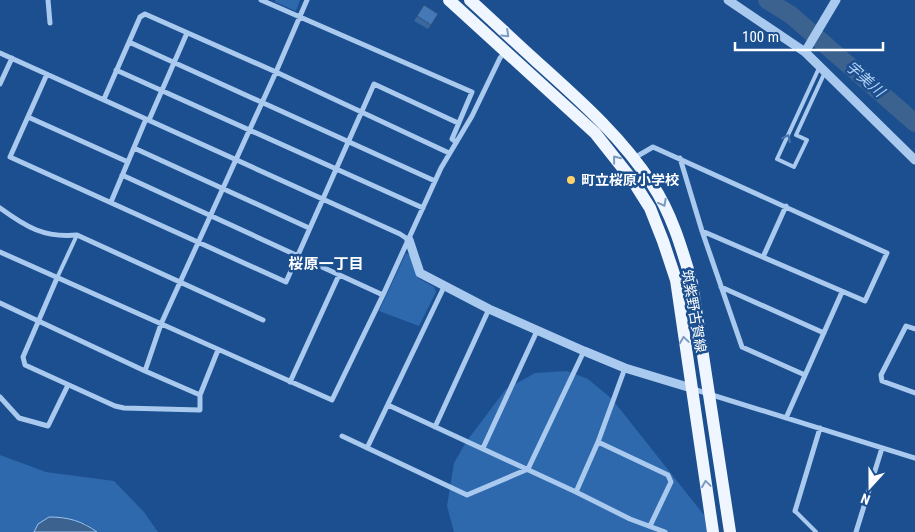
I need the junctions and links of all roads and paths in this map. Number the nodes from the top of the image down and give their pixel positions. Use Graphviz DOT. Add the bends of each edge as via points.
graph roads {
  1 [pos="48,0"];
  2 [pos="261,0"];
  3 [pos="307,0"];
  4 [pos="450,0"];
  5 [pos="470,0"];
  6 [pos="728,0"];
  7 [pos="836,0"];
  8 [pos="300,17"];
  9 [pos="50,23"];
  10 [pos="187,33"];
  11 [pos="129,42"];
  12 [pos="807,49"];
  13 [pos="505,51"];
  14 [pos="2,54"];
  15 [pos="12,58"];
  16 [pos="0,60"];
  17 [pos="174,63"];
  18 [pos="822,69"];
  19 [pos="116,70"];
  20 [pos="276,72"];
  21 [pos="47,74"];
  22 [pos="0,84"];
  23 [pos="162,90"];
  24 [pos="104,99"];
  25 [pos="262,102"];
  26 [pos="361,112"];
  27 [pos="28,117"];
  28 [pos="148,119"];
  29 [pos="458,123"];
  30 [pos="250,130"];
  31 [pos="348,141"];
  32 [pos="456,142"];
  33 [pos="134,148"];
  34 [pos="449,153"];
  35 [pos="680,158"];
  36 [pos="237,159"];
  37 [pos="634,159"];
  38 [pos="915,160"];
  39 [pos="128,162"];
  40 [pos="336,169"];
  41 [pos="122,175"];
  42 [pos="435,181"];
  43 [pos="223,189"];
  44 [pos="322,198"];
  45 [pos="111,202"];
  46 [pos="786,206"];
  47 [pos="0,208"];
  48 [pos="423,208"];
  49 [pos="212,216"];
  50 [pos="309,228"];
  51 [pos="702,231"];
  52 [pos="77,235"];
  53 [pos="409,240"];
  54 [pos="199,243"];
  55 [pos="0,252"];
  56 [pos="297,255"];
  57 [pos="763,258"];
  58 [pos="339,275"];
  59 [pos="58,278"];
  60 [pos="181,283"];
  61 [pos="444,286"];
  62 [pos="721,287"];
  63 [pos="842,292"];
  64 [pos="383,295"];
  65 [pos="0,304"];
  66 [pos="490,309"];
  67 [pos="38,320"];
  68 [pos="263,320"];
  69 [pos="161,324"];
  70 [pos="915,329"];
  71 [pos="537,330"];
  72 [pos="824,333"];
  73 [pos="218,350"];
  74 [pos="584,351"];
  75 [pos="625,368"];
  76 [pos="145,371"];
  77 [pos="806,375"];
  78 [pos="290,382"];
  79 [pos="68,385"];
  80 [pos="691,388"];
  81 [pos="915,393"];
  82 [pos="710,394"];
  83 [pos="200,395"];
  84 [pos="0,397"];
  85 [pos="388,405"];
  86 [pos="786,418"];
  87 [pos="436,427"];
  88 [pos="820,428"];
  89 [pos="342,436"];
  90 [pos="598,442"];
  91 [pos="367,448"];
  92 [pos="483,448"];
  93 [pos="882,448"];
  94 [pos="915,458"];
  95 [pos="528,469"];
  96 [pos="576,492"];
  97 [pos="795,510"];
  98 [pos="650,526"];
  99 [pos="665,532"];
  100 [pos="713,532"];
  101 [pos="730,532"];
  102 [pos="816,532"];
  103 [pos="856,532"];
  1 -- 9 [label="street"];
  2 -- 8 [label="street"];
  3 -- 8 [label="street"];
  4 -- 13 [label="main road, 筑紫野古賀線"];
  5 -- 37 [label="main road, 筑紫野古賀線, one-way" via="593,114"];
  6 -- 12 [label="street"];
  7 -- 12 [label="street"];
  8 -- 20 [label="street"];
  8 -- 29 [label="street" via="472,92"];
  10 -- 11 [label="street" via="145,14 140,17"];
  10 -- 17 [label="street"];
  10 -- 20 [label="street"];
  11 -- 17 [label="street"];
  11 -- 19 [label="street"];
  12 -- 18 [label="street"];
  13 -- 32 [label="street"];
  80 -- 13 [label="main road, 筑紫野古賀線, one-way" via="676,280 650,208 595,133"];
  14 -- 15 [label="street"];
  14 -- 16 [label="street"];
  15 -- 21 [label="street"];
  15 -- 22 [label="street"];
  17 -- 23 [label="street"];
  17 -- 25 [label="street"];
  18 -- 18 [label="lane, one-way" via="796,135 807,140 794,167 777,159"];
  18 -- 38 [label="street"];
  19 -- 23 [label="street"];
  19 -- 24 [label="street"];
  20 -- 25 [label="street"];
  20 -- 26 [label="street"];
  21 -- 24 [label="street"];
  21 -- 27 [label="street"];
  23 -- 28 [label="street"];
  23 -- 30 [label="street"];
  24 -- 28 [label="street"];
  25 -- 30 [label="street"];
  25 -- 31 [label="street"];
  26 -- 29 [label="street" via="374,84"];
  26 -- 31 [label="street"];
  26 -- 34 [label="street"];
  27 -- 39 [label="street"];
  27 -- 45 [label="street" via="10,157"];
  28 -- 33 [label="street"];
  28 -- 36 [label="street"];
  29 -- 32 [label="street" via="452,139"];
  30 -- 36 [label="street"];
  30 -- 40 [label="street"];
  31 -- 40 [label="street"];
  31 -- 42 [label="street"];
  32 -- 34 [label="street"];
  33 -- 39 [label="street"];
  33 -- 43 [label="street"];
  34 -- 42 [label="street"];
  35 -- 37 [label="street" via="653,146"];
  35 -- 46 [label="street"];
  35 -- 51 [label="street"];
  36 -- 43 [label="street"];
  36 -- 44 [label="street"];
  37 -- 82 [label="main road, 筑紫野古賀線, one-way" via="653,185 681,244 692,283"];
  39 -- 41 [label="street"];
  40 -- 44 [label="street"];
  40 -- 48 [label="street"];
  41 -- 45 [label="street"];
  41 -- 49 [label="street"];
  42 -- 48 [label="street"];
  43 -- 49 [label="street"];
  43 -- 50 [label="street"];
  44 -- 50 [label="street"];
  44 -- 53 [label="street"];
  45 -- 54 [label="street"];
  46 -- 57 [label="street"];
  46 -- 63 [label="street" via="887,252 865,301"];
  47 -- 52 [label="street" via="22,224 45,234"];
  48 -- 53 [label="street"];
  49 -- 54 [label="street"];
  49 -- 56 [label="street"];
  50 -- 56 [label="street"];
  51 -- 57 [label="street"];
  51 -- 62 [label="street"];
  52 -- 59 [label="lane"];
  52 -- 60 [label="street"];
  53 -- 61 [label="street" via="420,273"];
  53 -- 64 [label="street"];
  54 -- 56 [label="street" via="286,282"];
  54 -- 60 [label="street"];
  55 -- 59 [label="street"];
  56 -- 58 [label="street"];
  57 -- 63 [label="street"];
  58 -- 64 [label="street"];
  58 -- 78 [label="street"];
  59 -- 67 [label="street"];
  59 -- 69 [label="street"];
  60 -- 68 [label="street"];
  60 -- 69 [label="street"];
  61 -- 66 [label="street"];
  61 -- 85 [label="street"];
  62 -- 72 [label="street"];
  62 -- 77 [label="street" via="742,347"];
  63 -- 72 [label="street"];
  64 -- 78 [label="street" via="332,400"];
  65 -- 67 [label="street"];
  66 -- 71 [label="street"];
  66 -- 87 [label="street"];
  67 -- 76 [label="street"];
  67 -- 79 [label="street" via="23,357 25,365"];
  69 -- 73 [label="street"];
  69 -- 76 [label="street"];
  70 -- 81 [label="street" via="906,326 881,375 882,381"];
  71 -- 74 [label="street"];
  71 -- 92 [label="street"];
  72 -- 77 [label="street"];
  73 -- 78 [label="street"];
  73 -- 83 [label="street"];
  74 -- 75 [label="street"];
  74 -- 95 [label="street"];
  75 -- 80 [label="street"];
  75 -- 90 [label="street"];
  76 -- 83 [label="street"];
  77 -- 86 [label="street"];
  79 -- 83 [label="street" via="124,408 200,410"];
  79 -- 84 [label="street" via="48,426 19,418"];
  80 -- 82 [label="street"];
  100 -- 80 [label="main road, 筑紫野古賀線, one-way"];
  82 -- 86 [label="street"];
  82 -- 101 [label="main road, 筑紫野古賀線"];
  85 -- 87 [label="street"];
  85 -- 91 [label="street"];
  86 -- 88 [label="street"];
  87 -- 92 [label="street"];
  88 -- 93 [label="street"];
  88 -- 97 [label="street"];
  89 -- 91 [label="street"];
  90 -- 96 [label="street"];
  90 -- 98 [label="street" via="668,475 671,482"];
  91 -- 95 [label="street" via="467,495"];
  92 -- 95 [label="street"];
  93 -- 94 [label="street"];
  93 -- 103 [label="street"];
  95 -- 96 [label="street"];
  96 -- 98 [label="street"];
  97 -- 102 [label="lane"];
  98 -- 99 [label="street"];
}
